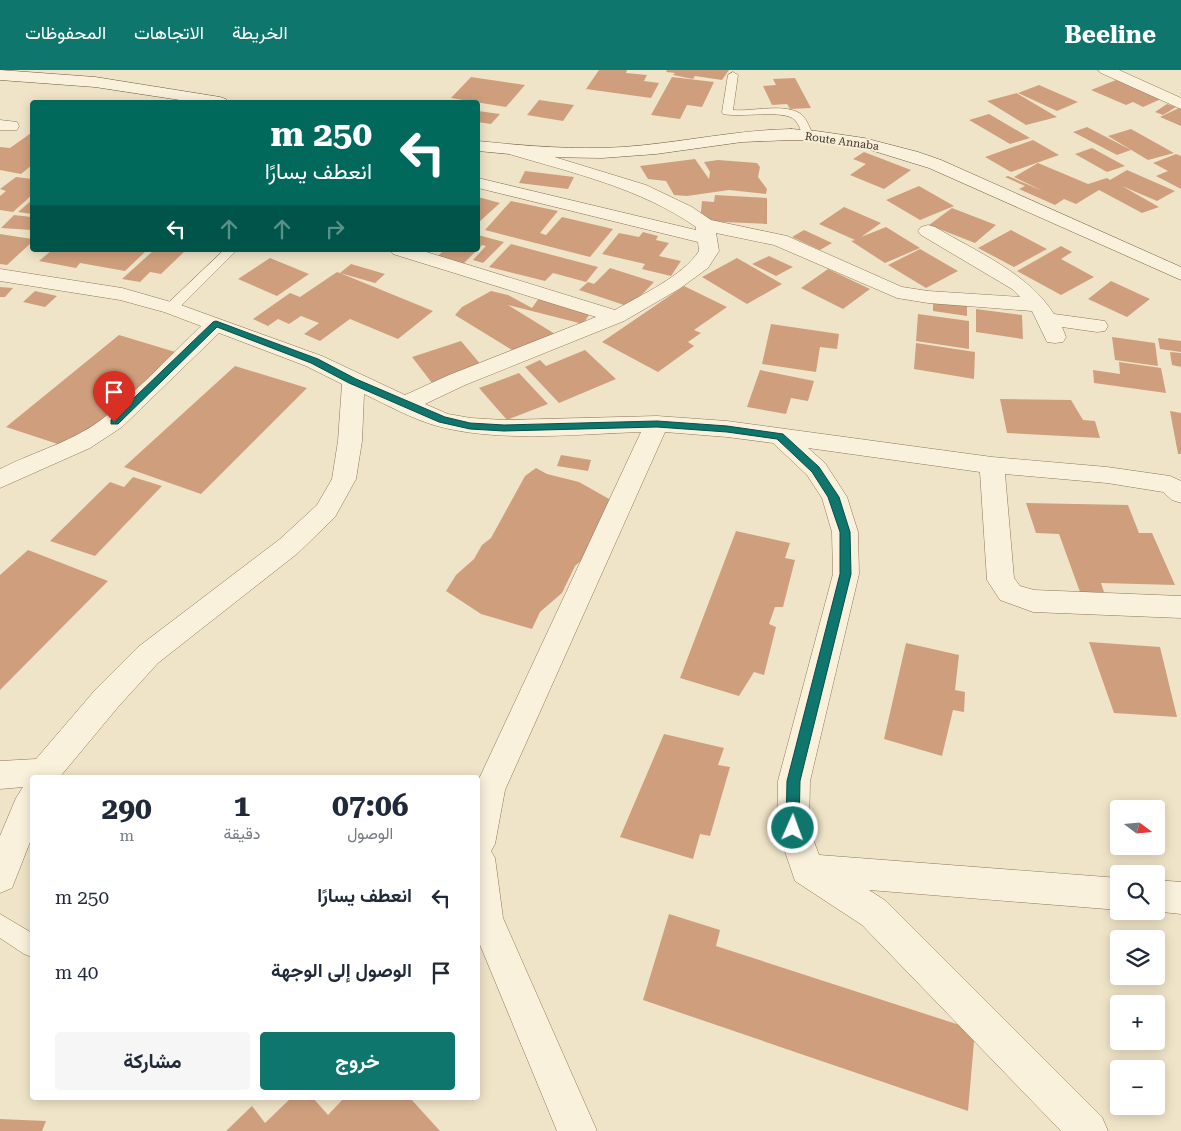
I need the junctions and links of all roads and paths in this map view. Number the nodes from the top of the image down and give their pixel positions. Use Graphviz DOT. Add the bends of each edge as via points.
graph roads {
  1 [pos="1106,70"];
  2 [pos="0,75"];
  3 [pos="733,75"];
  4 [pos="208,100"];
  5 [pos="1181,104"];
  6 [pos="808,135"];
  7 [pos="480,146"];
  8 [pos="515,150"];
  9 [pos="480,183"];
  10 [pos="928,231"];
  11 [pos="706,232"];
  12 [pos="229,252"];
  13 [pos="406,252"];
  14 [pos="1181,274"];
  15 [pos="0,276"];
  16 [pos="171,308"];
  17 [pos="617,317"];
  18 [pos="1048,320"];
  19 [pos="216,324"];
  20 [pos="1097,326"];
  21 [pos="353,381"];
  22 [pos="406,404"];
  23 [pos="657,424"];
  24 [pos="780,436"];
  25 [pos="992,465"];
  26 [pos="0,479"];
  27 [pos="1181,494"];
  28 [pos="1181,607"];
  29 [pos="0,775"];
  30 [pos="46,775"];
  31 [pos="30,780"];
  32 [pos="30,806"];
  33 [pos="480,835"];
  34 [pos="807,870"];
  35 [pos="480,873"];
  36 [pos="0,876"];
  37 [pos="1110,893"];
  38 [pos="1165,897"];
  39 [pos="1181,898"];
  40 [pos="0,925"];
  41 [pos="30,945"];
  42 [pos="576,1131"];
  43 [pos="1088,1131"];
  1 -- 5 [label="street"];
  2 -- 4 [label="street" via="95,82"];
  3 -- 6 [label="lane" via="727,112 792,113 798,116"];
  6 -- 8 [label="street, Route Annaba" via="742,136 603,153 553,154"];
  6 -- 14 [label="street, Route Annaba" via="867,142 901,151"];
  7 -- 8 [label="street, Route Annaba"];
  8 -- 11 [label="street" via="670,202 691,214"];
  9 -- 11 [label="street"];
  10 -- 18 [label="street" via="1018,285"];
  11 -- 17 [label="street" via="708,251 701,264"];
  11 -- 18 [label="street" via="780,240 897,292"];
  12 -- 16 [label="lane"];
  13 -- 17 [label="street"];
  15 -- 16 [label="street" via="122,294"];
  16 -- 19 [label="street"];
  17 -- 22 [label="street" via="456,380"];
  18 -- 20 [label="street"];
  19 -- 21 [label="street" via="306,358"];
  19 -- 26 [label="street" via="114,422 82,442"];
  21 -- 22 [label="street"];
  21 -- 30 [label="street" via="344,479 326,511 289,546 148,655 107,698"];
  22 -- 23 [label="street" via="442,420 470,426"];
  23 -- 24 [label="street"];
  23 -- 33 [label="street" via="490,790"];
  24 -- 25 [label="street"];
  24 -- 34 [label="street" via="816,469 834,497 845,532 846,574 794,781 793,828"];
  25 -- 27 [label="street" via="1107,475 1170,485"];
  25 -- 28 [label="street" via="1001,580 1010,593 1033,601"];
  29 -- 31 [label="street"];
  32 -- 36 [label="street"];
  34 -- 37 [label="street"];
  34 -- 43 [label="street" via="874,913"];
  35 -- 42 [label="street" via="486,919"];
  38 -- 39 [label="street"];
  40 -- 41 [label="lane"];
}
